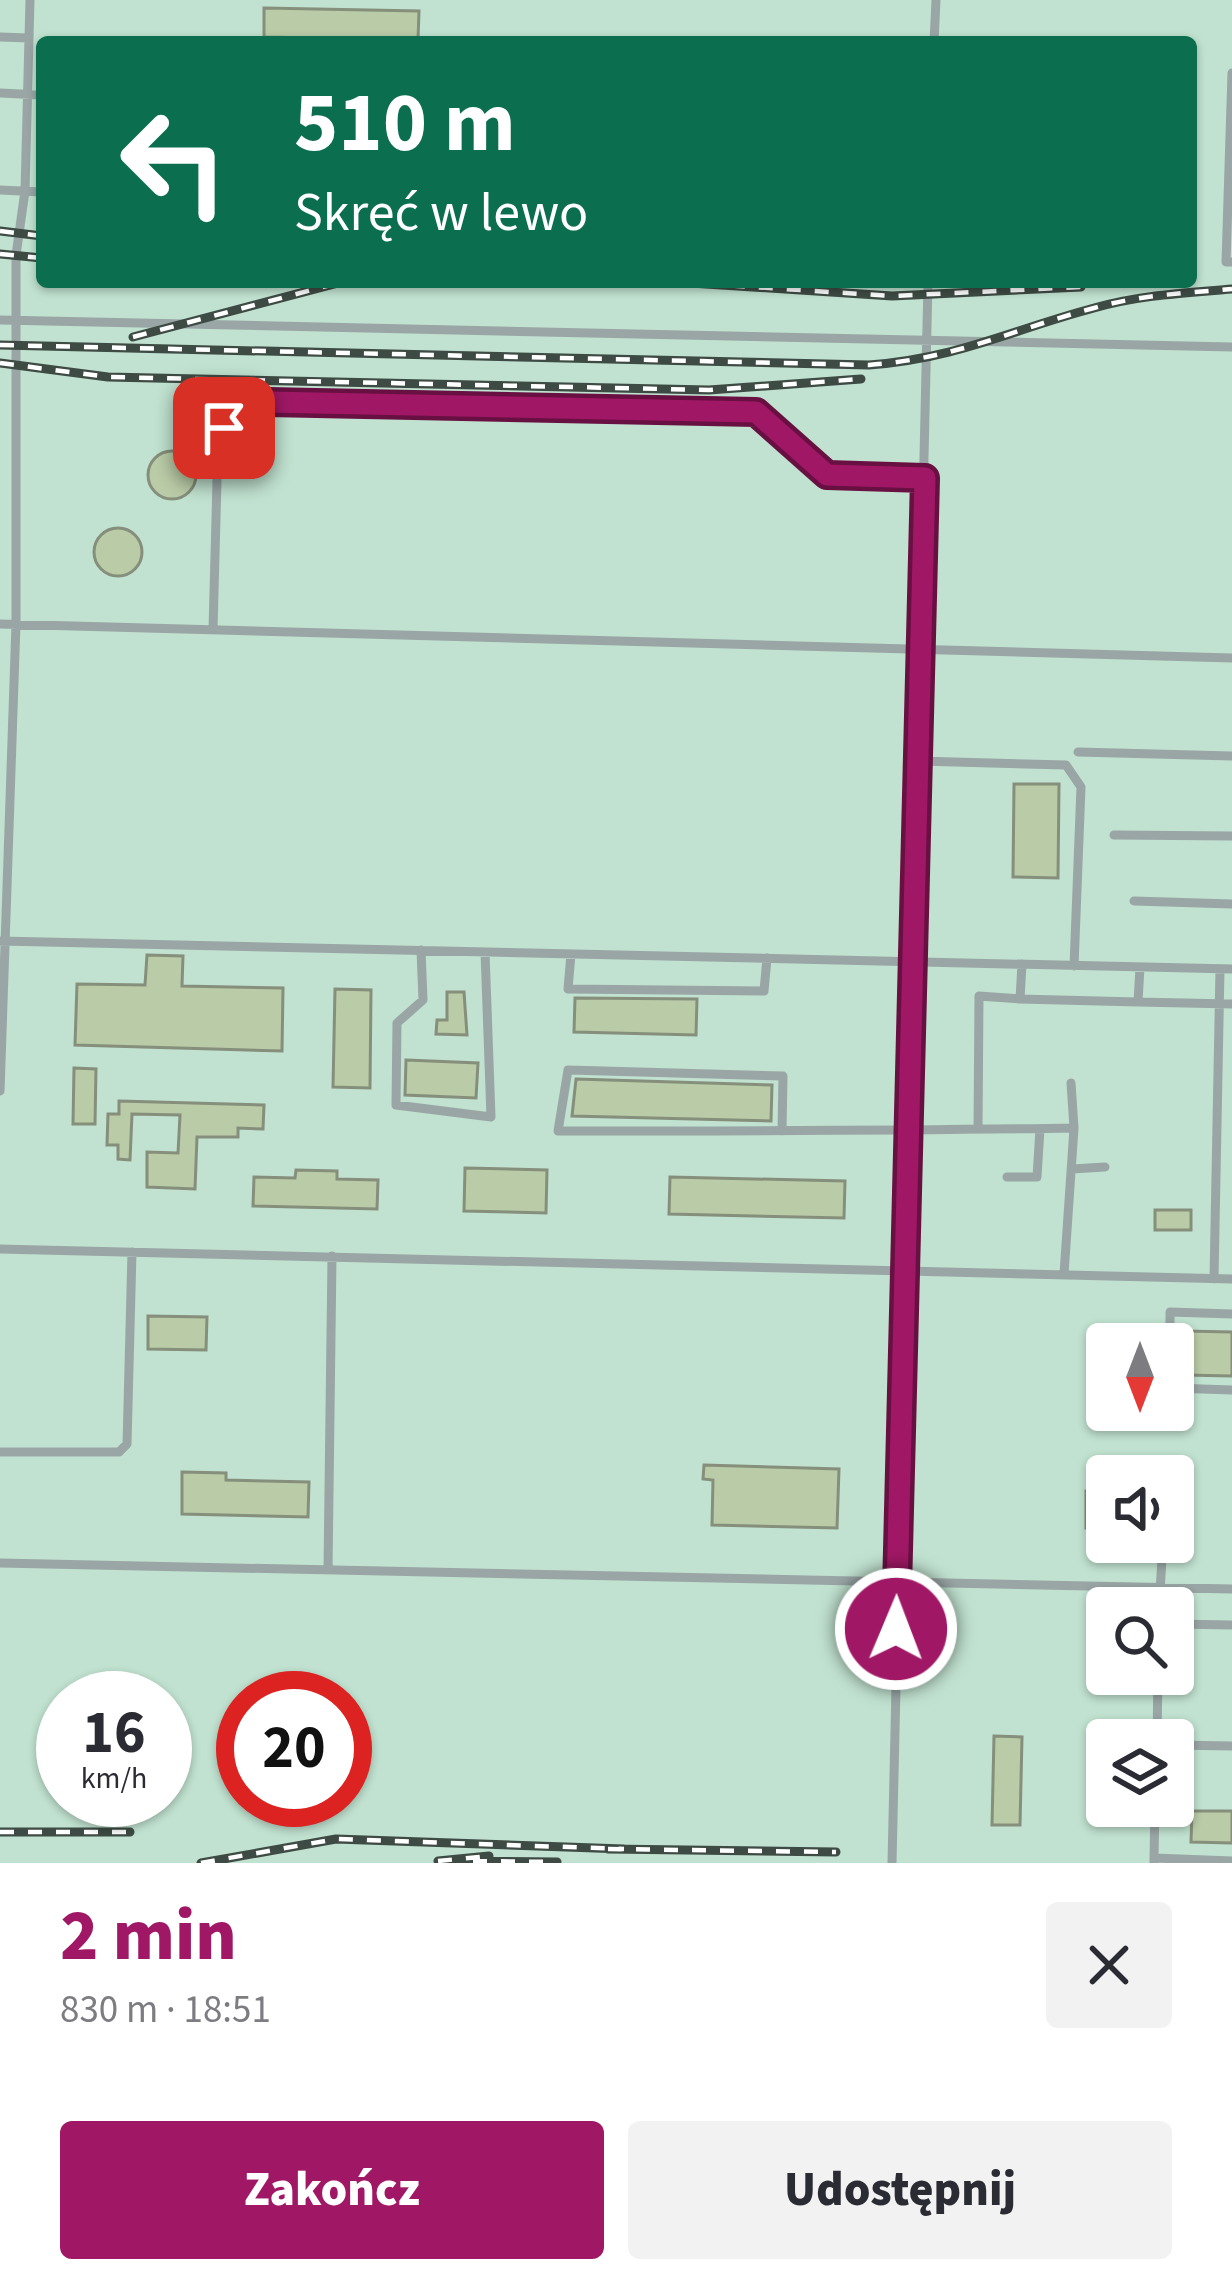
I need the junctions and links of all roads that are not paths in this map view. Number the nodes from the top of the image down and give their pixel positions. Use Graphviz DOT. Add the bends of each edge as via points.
graph roads {
  1 [pos="30,0"];
  2 [pos="936,0"];
  3 [pos="934,36"];
  4 [pos="0,38"];
  5 [pos="28,38"];
  6 [pos="1232,73"];
  7 [pos="0,94"];
  8 [pos="27,94"];
  9 [pos="36,95"];
  10 [pos="0,190"];
  11 [pos="25,190"];
  12 [pos="36,191"];
  13 [pos="1232,262"];
  14 [pos="928,288"];
  15 [pos="0,320"];
  16 [pos="15,320"];
  17 [pos="929,342"];
  18 [pos="1232,347"];
  19 [pos="925,478"];
  20 [pos="0,624"];
  21 [pos="16,624"];
  22 [pos="213,630"];
  23 [pos="921,650"];
  24 [pos="1232,658"];
  25 [pos="1078,752"];
  26 [pos="1232,756"];
  27 [pos="919,761"];
  28 [pos="1114,835"];
  29 [pos="1232,836"];
  30 [pos="1134,902"];
  31 [pos="1232,904"];
  32 [pos="2,941"];
  33 [pos="421,950"];
  34 [pos="485,952"];
  35 [pos="571,954"];
  36 [pos="767,958"];
  37 [pos="914,962"];
  38 [pos="1022,964"];
  39 [pos="1074,966"];
  40 [pos="1139,967"];
  41 [pos="1226,969"];
  42 [pos="1020,999"];
  43 [pos="1138,1002"];
  44 [pos="1220,1004"];
  45 [pos="1232,1004"];
  46 [pos="1071,1083"];
  47 [pos="0,1091"];
  48 [pos="1075,1128"];
  49 [pos="1040,1129"];
  50 [pos="910,1130"];
  51 [pos="978,1130"];
  52 [pos="782,1131"];
  53 [pos="1217,1133"];
  54 [pos="1232,1134"];
  55 [pos="1105,1167"];
  56 [pos="1072,1169"];
  57 [pos="1007,1177"];
  58 [pos="0,1249"];
  59 [pos="132,1252"];
  60 [pos="332,1256"];
  61 [pos="904,1269"];
  62 [pos="1064,1274"];
  63 [pos="1214,1279"];
  64 [pos="1232,1279"];
  65 [pos="1232,1314"];
  66 [pos="1170,1323"];
  67 [pos="1194,1389"];
  68 [pos="1232,1390"];
  69 [pos="0,1451"];
  70 [pos="0,1563"];
  71 [pos="1161,1563"];
  72 [pos="328,1570"];
  73 [pos="896,1582"];
  74 [pos="1159,1587"];
  75 [pos="1194,1588"];
  76 [pos="1232,1589"];
  77 [pos="1194,1624"];
  78 [pos="1232,1625"];
  79 [pos="1194,1745"];
  80 [pos="1232,1746"];
  81 [pos="1155,1827"];
  82 [pos="1154,1860"];
  83 [pos="1232,1861"];
  84 [pos="892,1863"];
  1 -- 5 [label="lane"];
  2 -- 3 [label="lane"];
  4 -- 5 [label="lane"];
  5 -- 8 [label="lane"];
  6 -- 13 [label="lane"];
  7 -- 8 [label="lane"];
  8 -- 9 [label="lane"];
  8 -- 11 [label="lane"];
  10 -- 11 [label="lane"];
  11 -- 12 [label="lane"];
  11 -- 16 [label="lane"];
  14 -- 17 [label="lane"];
  15 -- 16 [label="lane"];
  16 -- 17 [label="lane"];
  16 -- 21 [label="lane"];
  17 -- 18 [label="lane"];
  17 -- 19 [label="lane"];
  19 -- 22 [label="lane" via="827,475 756,412 268,402 236,414 218,442"];
  19 -- 23 [label="lane"];
  20 -- 21 [label="lane"];
  21 -- 22 [label="lane"];
  21 -- 32 [label="lane"];
  22 -- 23 [label="lane"];
  23 -- 24 [label="lane"];
  23 -- 27 [label="lane"];
  25 -- 26 [label="lane"];
  27 -- 37 [label="lane"];
  27 -- 39 [label="lane" via="1066,765 1081,787"];
  28 -- 29 [label="lane"];
  30 -- 31 [label="lane"];
  32 -- 33 [label="lane"];
  32 -- 47 [label="lane"];
  33 -- 34 [label="lane"];
  33 -- 34 [label="lane" via="423,1000 398,1023 395,1105 491,1117"];
  34 -- 35 [label="lane"];
  35 -- 36 [label="lane"];
  35 -- 36 [label="lane" via="568,989 764,991"];
  36 -- 37 [label="lane"];
  37 -- 38 [label="lane"];
  37 -- 50 [label="lane"];
  38 -- 39 [label="lane"];
  38 -- 42 [label="lane"];
  39 -- 40 [label="lane"];
  40 -- 41 [label="lane"];
  40 -- 43 [label="lane"];
  41 -- 44 [label="lane"];
  42 -- 43 [label="lane"];
  42 -- 51 [label="lane" via="979,996"];
  43 -- 44 [label="lane"];
  44 -- 45 [label="lane"];
  44 -- 53 [label="lane"];
  46 -- 48 [label="lane"];
  48 -- 49 [label="lane"];
  48 -- 56 [label="lane"];
  49 -- 51 [label="lane"];
  49 -- 57 [label="lane" via="1037,1177"];
  50 -- 51 [label="lane"];
  50 -- 52 [label="lane"];
  50 -- 61 [label="lane"];
  52 -- 52 [label="lane" via="760,1131 558,1131 568,1070 783,1076"];
  53 -- 54 [label="lane"];
  53 -- 63 [label="lane"];
  55 -- 56 [label="lane"];
  56 -- 62 [label="lane"];
  58 -- 59 [label="lane"];
  59 -- 60 [label="lane"];
  59 -- 69 [label="lane" via="128,1444 119,1451"];
  60 -- 61 [label="lane"];
  60 -- 72 [label="lane"];
  61 -- 62 [label="lane"];
  61 -- 73 [label="lane"];
  62 -- 63 [label="lane"];
  63 -- 64 [label="lane"];
  65 -- 66 [label="lane" via="1170,1312"];
  67 -- 68 [label="lane"];
  70 -- 72 [label="lane"];
  71 -- 74 [label="lane"];
  72 -- 73 [label="lane"];
  73 -- 74 [label="lane"];
  73 -- 84 [label="lane"];
  75 -- 76 [label="lane"];
  77 -- 78 [label="lane"];
  79 -- 80 [label="lane"];
  81 -- 82 [label="lane"];
  82 -- 83 [label="lane"];
}
